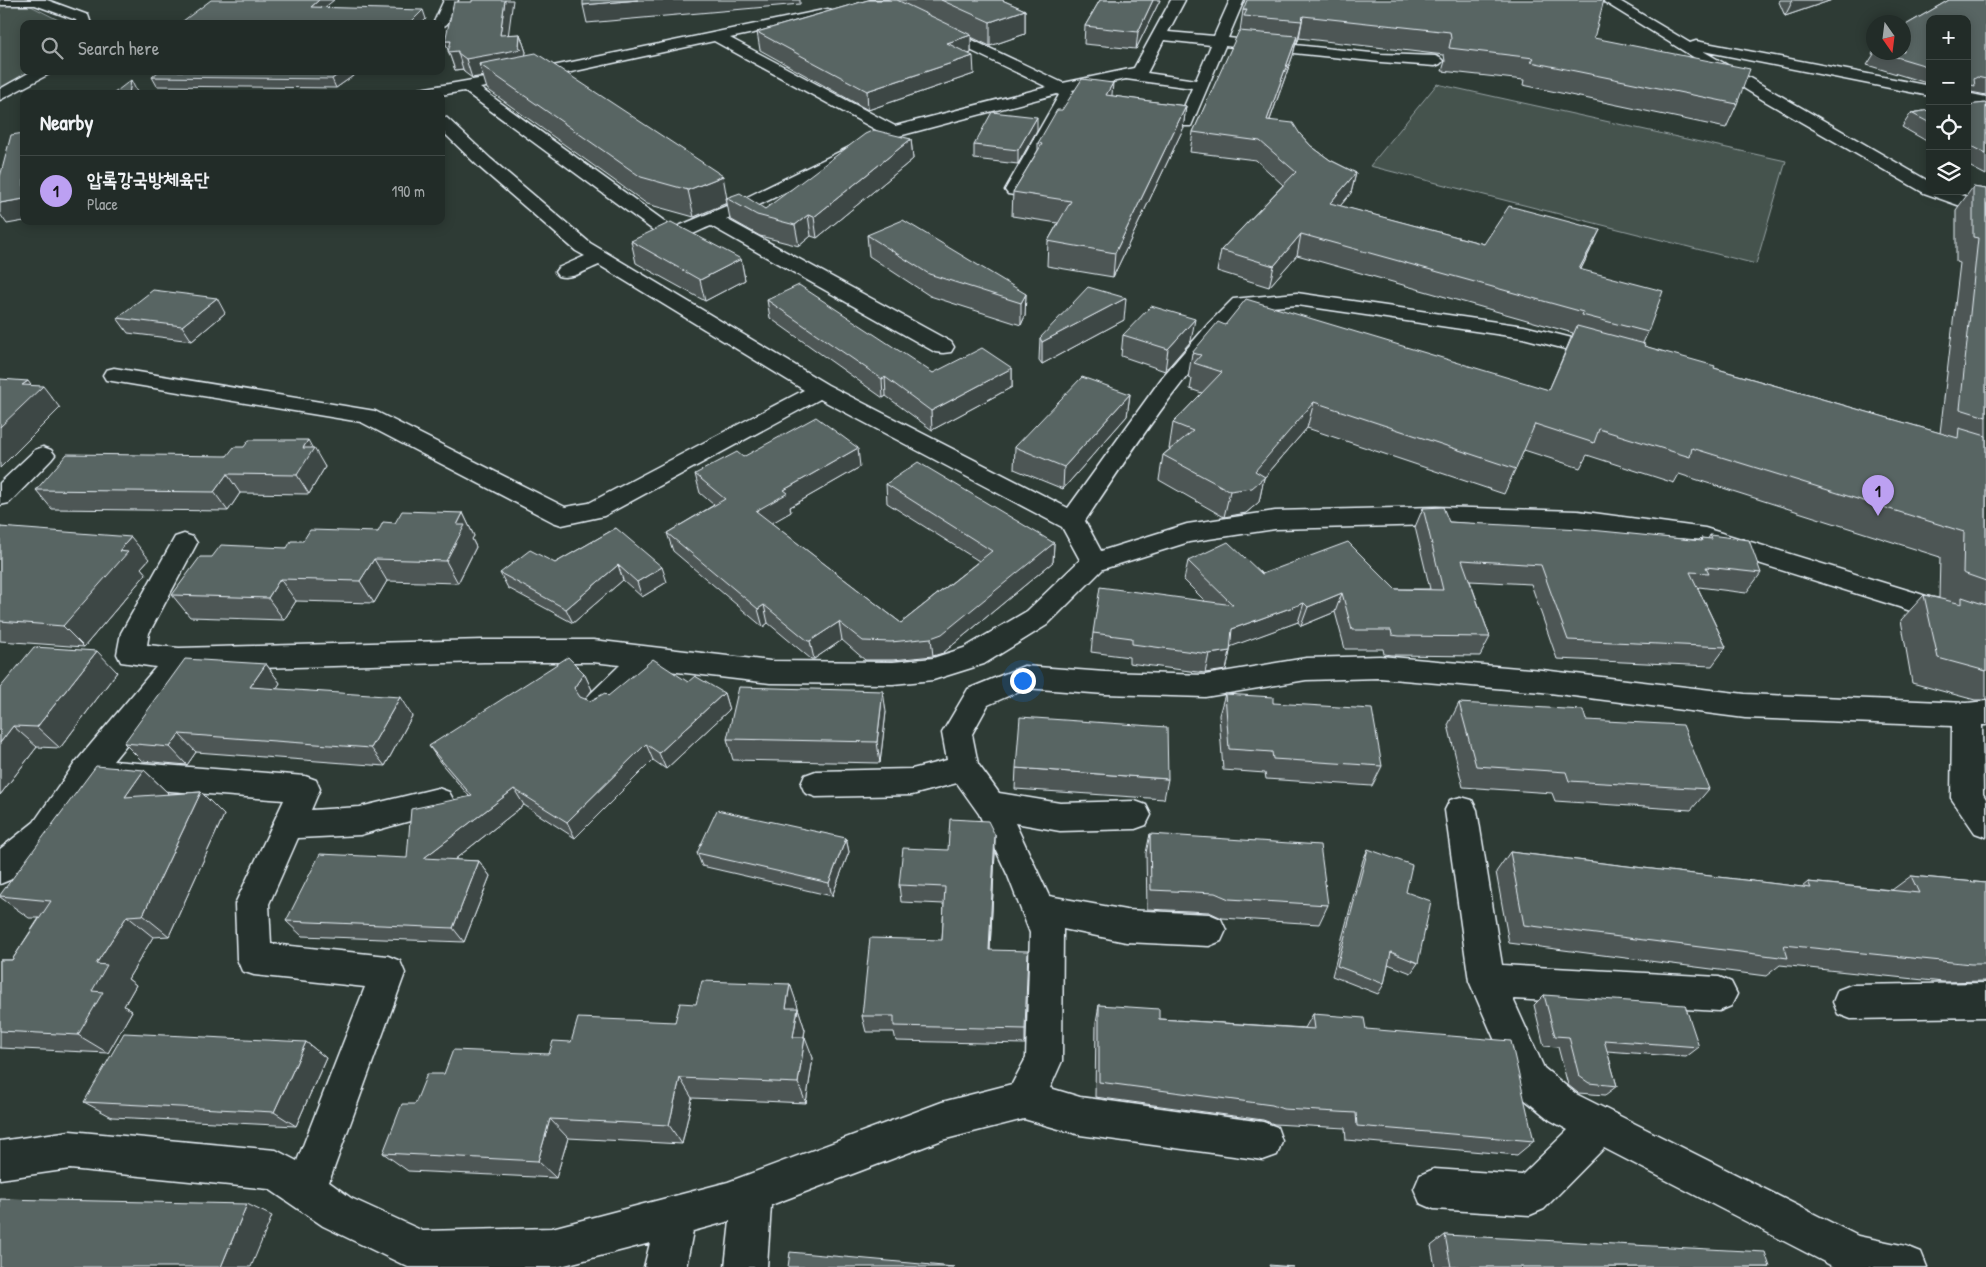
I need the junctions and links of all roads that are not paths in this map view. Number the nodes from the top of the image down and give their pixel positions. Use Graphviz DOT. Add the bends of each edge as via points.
graph roads {
  1 [pos="451,0"];
  2 [pos="878,0"];
  3 [pos="1178,0"];
  4 [pos="1237,0"];
  5 [pos="1608,0"];
  6 [pos="0,1"];
  7 [pos="860,5"];
  8 [pos="842,10"];
  9 [pos="83,20"];
  10 [pos="442,20"];
  11 [pos="1159,35"];
  12 [pos="717,37"];
  13 [pos="1219,41"];
  14 [pos="1676,42"];
  15 [pos="1435,61"];
  16 [pos="548,72"];
  17 [pos="1125,74"];
  18 [pos="37,75"];
  19 [pos="565,82"];
  20 [pos="1201,85"];
  21 [pos="467,86"];
  22 [pos="1061,88"];
  23 [pos="420,89"];
  24 [pos="1926,90"];
  25 [pos="0,95"];
  26 [pos="1971,99"];
  27 [pos="1986,102"];
  28 [pos="1185,122"];
  29 [pos="445,125"];
  30 [pos="894,132"];
  31 [pos="1926,187"];
  32 [pos="1014,190"];
  33 [pos="732,192"];
  34 [pos="1945,195"];
  35 [pos="748,203"];
  36 [pos="1986,210"];
  37 [pos="712,218"];
  38 [pos="600,257"];
  39 [pos="565,272"];
  40 [pos="943,347"];
  41 [pos="1628,359"];
  42 [pos="114,375"];
  43 [pos="820,390"];
  44 [pos="43,455"];
  45 [pos="0,498"];
  46 [pos="1072,521"];
  47 [pos="184,543"];
  48 [pos="1094,562"];
  49 [pos="1986,627"];
  50 [pos="646,657"];
  51 [pos="179,659"];
  52 [pos="598,704"];
  53 [pos="1976,714"];
  54 [pos="964,768"];
  55 [pos="86,772"];
  56 [pos="816,784"];
  57 [pos="438,802"];
  58 [pos="990,805"];
  59 [pos="1461,810"];
  60 [pos="1135,815"];
  61 [pos="1986,822"];
  62 [pos="289,825"];
  63 [pos="0,869"];
  64 [pos="1037,909"];
  65 [pos="1209,930"];
  66 [pos="1487,981"];
  67 [pos="1719,994"];
  68 [pos="1986,1000"];
  69 [pos="1851,1002"];
  70 [pos="1024,1100"];
  71 [pos="1599,1126"];
  72 [pos="1262,1141"];
  73 [pos="0,1160"];
  74 [pos="1434,1189"];
  75 [pos="306,1190"];
  76 [pos="752,1193"];
  77 [pos="676,1215"];
  78 [pos="665,1267"];
  79 [pos="746,1267"];
  80 [pos="1906,1267"];
  1 -- 10 [label="street"];
  2 -- 7 [label="street"];
  2 -- 22 [label="street"];
  3 -- 11 [label="street"];
  4 -- 13 [label="street"];
  5 -- 14 [label="street"];
  6 -- 9 [label="street" via="37,1"];
  8 -- 12 [label="street"];
  11 -- 13 [label="street"];
  11 -- 17 [label="street" via="1140,71"];
  12 -- 16 [label="street"];
  12 -- 30 [label="street"];
  13 -- 15 [label="street"];
  13 -- 20 [label="street"];
  14 -- 24 [label="street"];
  14 -- 31 [label="street"];
  16 -- 19 [label="street"];
  16 -- 21 [label="street"];
  17 -- 20 [label="street"];
  17 -- 22 [label="street"];
  18 -- 25 [label="street"];
  20 -- 28 [label="street"];
  21 -- 23 [label="street"];
  21 -- 37 [label="street" via="672,235"];
  22 -- 30 [label="street"];
  22 -- 32 [label="street" via="1067,96"];
  26 -- 27 [label="street"];
  29 -- 38 [label="street" via="583,247"];
  30 -- 35 [label="street"];
  33 -- 35 [label="street"];
  34 -- 36 [label="street"];
  35 -- 37 [label="street"];
  37 -- 40 [label="street"];
  38 -- 39 [label="street"];
  38 -- 43 [label="street"];
  41 -- 46 [label="street" via="1524,332 1297,298 1240,302 1214,328 1141,420"];
  42 -- 43 [label="street" via="367,416 562,516 595,510"];
  43 -- 46 [label="street"];
  44 -- 45 [label="street"];
  46 -- 48 [label="street"];
  47 -- 51 [label="street" via="134,633 131,654"];
  48 -- 49 [label="street" via="1187,533 1275,520 1436,516 1578,520 1705,537"];
  48 -- 50 [label="street" via="1037,618 974,656 933,669 893,674 770,672"];
  50 -- 51 [label="street" via="593,651 514,651"];
  50 -- 52 [label="street"];
  51 -- 55 [label="street"];
  53 -- 54 [label="street" via="1745,706 1542,681 1380,667 1306,669 1205,686 1024,677 978,697 957,733"];
  53 -- 61 [label="street" via="1967,798"];
  54 -- 56 [label="street" via="912,782"];
  54 -- 58 [label="street"];
  55 -- 62 [label="street" via="305,789"];
  55 -- 63 [label="street" via="45,832"];
  57 -- 62 [label="street" via="360,820"];
  58 -- 60 [label="street" via="1060,817"];
  58 -- 64 [label="street" via="1024,874"];
  59 -- 66 [label="street"];
  62 -- 75 [label="street" via="252,904 254,959 388,973"];
  64 -- 65 [label="street" via="1126,926"];
  64 -- 70 [label="street" via="1047,934 1044,1061"];
  66 -- 67 [label="street"];
  66 -- 71 [label="street" via="1531,1081 1563,1107"];
  68 -- 69 [label="street"];
  70 -- 72 [label="street" via="1080,1116"];
  70 -- 76 [label="street" via="942,1121"];
  71 -- 74 [label="street" via="1530,1195"];
  71 -- 80 [label="street" via="1852,1255"];
  73 -- 75 [label="street" via="70,1150 266,1169 276,1170"];
  75 -- 77 [label="street" via="337,1212 421,1252 552,1248"];
  76 -- 77 [label="street"];
  76 -- 79 [label="street"];
  77 -- 78 [label="street"];
}
